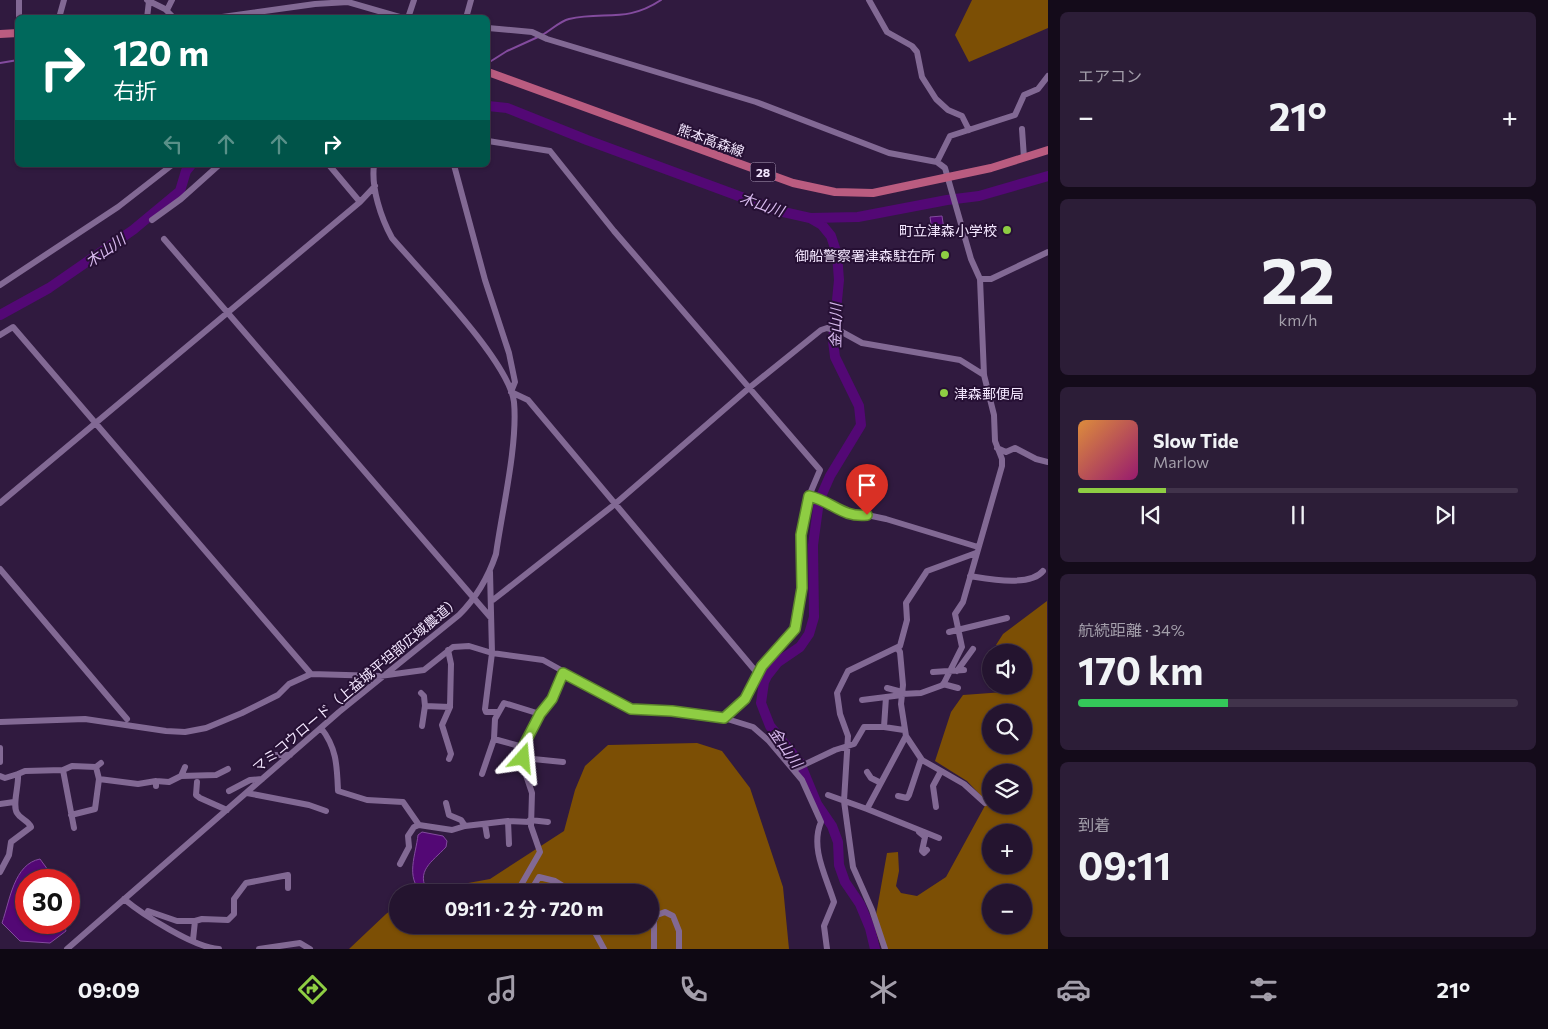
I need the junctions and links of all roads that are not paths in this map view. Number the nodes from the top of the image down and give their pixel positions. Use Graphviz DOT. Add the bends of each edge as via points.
graph roads {
  1 [pos="19,0"];
  2 [pos="64,0"];
  3 [pos="172,0"];
  4 [pos="414,0"];
  5 [pos="471,0"];
  6 [pos="869,0"];
  7 [pos="148,1"];
  8 [pos="167,10"];
  9 [pos="19,15"];
  10 [pos="60,15"];
  11 [pos="147,15"];
  12 [pos="171,15"];
  13 [pos="237,15"];
  14 [pos="393,15"];
  15 [pos="409,15"];
  16 [pos="466,15"];
  17 [pos="490,28"];
  18 [pos="15,33"];
  19 [pos="0,34"];
  20 [pos="490,73"];
  21 [pos="1048,76"];
  22 [pos="1022,129"];
  23 [pos="969,130"];
  24 [pos="490,141"];
  25 [pos="1048,150"];
  26 [pos="1024,158"];
  27 [pos="937,162"];
  28 [pos="169,167"];
  29 [pos="216,167"];
  30 [pos="332,167"];
  31 [pos="374,167"];
  32 [pos="455,167"];
  33 [pos="948,180"];
  34 [pos="375,186"];
  35 [pos="360,202"];
  36 [pos="152,220"];
  37 [pos="164,239"];
  38 [pos="1048,252"];
  39 [pos="980,279"];
  40 [pos="0,285"];
  41 [pos="226,313"];
  42 [pos="0,335"];
  43 [pos="984,375"];
  44 [pos="749,388"];
  45 [pos="512,392"];
  46 [pos="97,423"];
  47 [pos="997,448"];
  48 [pos="1048,462"];
  49 [pos="811,496"];
  50 [pos="0,503"];
  51 [pos="615,504"];
  52 [pos="977,550"];
  53 [pos="0,570"];
  54 [pos="490,571"];
  55 [pos="1043,571"];
  56 [pos="970,576"];
  57 [pos="474,600"];
  58 [pos="493,600"];
  59 [pos="491,618"];
  60 [pos="1007,618"];
  61 [pos="958,629"];
  62 [pos="949,632"];
  63 [pos="898,649"];
  64 [pos="972,649"];
  65 [pos="448,650"];
  66 [pos="492,653"];
  67 [pos="933,672"];
  68 [pos="390,673"];
  69 [pos="563,673"];
  70 [pos="948,673"];
  71 [pos="311,674"];
  72 [pos="758,674"];
  73 [pos="944,684"];
  74 [pos="887,688"];
  75 [pos="958,688"];
  76 [pos="421,693"];
  77 [pos="902,694"];
  78 [pos="886,697"];
  79 [pos="862,700"];
  80 [pos="425,706"];
  81 [pos="450,707"];
  82 [pos="497,712"];
  83 [pos="540,714"];
  84 [pos="724,718"];
  85 [pos="127,719"];
  86 [pos="0,722"];
  87 [pos="422,726"];
  88 [pos="884,727"];
  89 [pos="322,728"];
  90 [pos="905,733"];
  91 [pos="494,739"];
  92 [pos="846,746"];
  93 [pos="1,747"];
  94 [pos="523,747"];
  95 [pos="269,755"];
  96 [pos="290,755"];
  97 [pos="523,758"];
  98 [pos="449,759"];
  99 [pos="921,759"];
  100 [pos="0,762"];
  101 [pos="563,762"];
  102 [pos="185,767"];
  103 [pos="228,769"];
  104 [pos="63,770"];
  105 [pos="795,770"];
  106 [pos="941,771"];
  107 [pos="867,772"];
  108 [pos="18,774"];
  109 [pos="482,774"];
  110 [pos="0,776"];
  111 [pos="181,776"];
  112 [pos="99,779"];
  113 [pos="262,779"];
  114 [pos="197,782"];
  115 [pos="881,783"];
  116 [pos="229,791"];
  117 [pos="247,793"];
  118 [pos="828,795"];
  119 [pos="898,796"];
  120 [pos="844,801"];
  121 [pos="982,801"];
  122 [pos="14,802"];
  123 [pos="446,803"];
  124 [pos="0,804"];
  125 [pos="936,807"];
  126 [pos="867,809"];
  127 [pos="227,810"];
  128 [pos="326,811"];
  129 [pos="71,815"];
  130 [pos="508,821"];
  131 [pos="530,821"];
  132 [pos="548,822"];
  133 [pos="485,824"];
  134 [pos="418,826"];
  135 [pos="465,826"];
  136 [pos="74,828"];
  137 [pos="916,829"];
  138 [pos="487,836"];
  139 [pos="939,838"];
  140 [pos="509,844"];
  141 [pos="927,850"];
  142 [pos="400,864"];
  143 [pos="0,872"];
  144 [pos="522,884"];
  145 [pos="535,884"];
  146 [pos="560,884"];
  147 [pos="288,888"];
  148 [pos="124,899"];
  149 [pos="148,911"];
  150 [pos="195,921"];
  151 [pos="596,934"];
  152 [pos="193,940"];
  153 [pos="67,949"];
  154 [pos="219,949"];
  155 [pos="259,949"];
  156 [pos="310,949"];
  157 [pos="604,949"];
  158 [pos="654,949"];
  159 [pos="679,949"];
  160 [pos="827,949"];
  161 [pos="885,949"];
  1 -- 9 [label="street"];
  2 -- 10 [label="street"];
  3 -- 8 [label="street"];
  4 -- 15 [label="street"];
  5 -- 16 [label="street"];
  6 -- 23 [label="street" via="887,32 917,52 922,76 936,99 948,110 962,116"];
  7 -- 8 [label="street"];
  7 -- 11 [label="street"];
  8 -- 12 [label="street"];
  13 -- 14 [label="street" via="348,2"];
  17 -- 27 [label="street" via="532,32 756,102 889,153"];
  18 -- 19 [label="main road"];
  20 -- 33 [label="main road, 熊本高森線 / 28" via="793,183 835,192 873,193"];
  21 -- 23 [label="street" via="1038,89 1024,95 1015,115"];
  22 -- 26 [label="street"];
  23 -- 27 [label="street" via="950,136"];
  24 -- 44 [label="street" via="550,151"];
  25 -- 26 [label="main road, 熊本高森線 / 28"];
  26 -- 33 [label="main road, 熊本高森線 / 28"];
  27 -- 33 [label="street" via="945,168"];
  28 -- 40 [label="street" via="118,208"];
  29 -- 36 [label="street"];
  30 -- 35 [label="street"];
  31 -- 34 [label="street, マミコウロード（上益城平坦部広域農道）"];
  32 -- 45 [label="street" via="508,353 515,382"];
  33 -- 39 [label="street" via="975,272"];
  34 -- 35 [label="street"];
  34 -- 45 [label="street, マミコウロード（上益城平坦部広域農道）" via="384,223 392,238 487,348"];
  35 -- 41 [label="street"];
  37 -- 41 [label="street"];
  38 -- 39 [label="street" via="991,279"];
  39 -- 43 [label="street"];
  41 -- 46 [label="street"];
  41 -- 57 [label="street"];
  42 -- 46 [label="street" via="13,327"];
  43 -- 44 [label="street" via="960,360 862,343 827,328"];
  43 -- 47 [label="street" via="994,415"];
  44 -- 49 [label="street" via="820,470"];
  44 -- 51 [label="street"];
  45 -- 51 [label="street" via="528,400"];
  45 -- 54 [label="street, マミコウロード（上益城平坦部広域農道）" via="512,439 496,554"];
  46 -- 50 [label="street"];
  46 -- 71 [label="street"];
  47 -- 48 [label="street" via="1006,452 1015,448"];
  47 -- 52 [label="street" via="1002,466"];
  49 -- 52 [label="street" via="854,517 867,515 886,519"];
  49 -- 72 [label="street" via="801,535 802,588 795,629"];
  51 -- 58 [label="street"];
  51 -- 72 [label="street"];
  52 -- 56 [label="street"];
  52 -- 63 [label="street" via="927,571 906,603 906,624"];
  53 -- 85 [label="street"];
  54 -- 57 [label="street, マミコウロード（上益城平坦部広域農道）"];
  54 -- 58 [label="street"];
  55 -- 56 [label="street" via="1030,579"];
  56 -- 61 [label="street" via="963,602 955,614"];
  57 -- 59 [label="street"];
  57 -- 68 [label="street, マミコウロード（上益城平坦部広域農道）"];
  58 -- 59 [label="street"];
  59 -- 66 [label="street"];
  60 -- 61 [label="street"];
  61 -- 62 [label="street"];
  61 -- 70 [label="street" via="962,647"];
  63 -- 77 [label="street"];
  63 -- 92 [label="street" via="857,665 843,678 836,699 847,730"];
  64 -- 70 [label="street" via="960,671"];
  65 -- 66 [label="street" via="469,646"];
  65 -- 68 [label="street" via="424,670"];
  65 -- 81 [label="street" via="451,664"];
  66 -- 69 [label="street" via="543,660"];
  66 -- 82 [label="street" via="485,709 486,712"];
  67 -- 70 [label="street"];
  68 -- 71 [label="street" via="380,676"];
  68 -- 89 [label="street, マミコウロード（上益城平坦部広域農道）"];
  69 -- 83 [label="street" via="552,699"];
  69 -- 84 [label="street" via="631,709"];
  70 -- 73 [label="street"];
  71 -- 86 [label="street" via="242,714 206,728 185,732 85,719"];
  72 -- 84 [label="street" via="745,699"];
  73 -- 75 [label="street"];
  73 -- 77 [label="street" via="920,693"];
  74 -- 77 [label="street"];
  76 -- 80 [label="street"];
  77 -- 78 [label="street"];
  77 -- 90 [label="street"];
  78 -- 79 [label="street"];
  78 -- 88 [label="street"];
  80 -- 81 [label="street"];
  80 -- 87 [label="street"];
  81 -- 98 [label="street" via="442,725 451,754"];
  82 -- 83 [label="street" via="504,703"];
  82 -- 91 [label="street"];
  83 -- 94 [label="street"];
  84 -- 105 [label="street" via="753,728"];
  88 -- 90 [label="street"];
  88 -- 92 [label="street" via="864,727 854,744"];
  89 -- 96 [label="street, マミコウロード（上益城平坦部広域農道）"];
  89 -- 134 [label="street" via="332,741 338,791 367,800 402,802"];
  90 -- 99 [label="street"];
  90 -- 115 [label="street"];
  91 -- 94 [label="street"];
  91 -- 109 [label="street"];
  92 -- 105 [label="street"];
  92 -- 120 [label="street"];
  93 -- 100 [label="street"];
  94 -- 97 [label="street"];
  95 -- 96 [label="street"];
  96 -- 113 [label="street, マミコウロード（上益城平坦部広域農道）"];
  97 -- 101 [label="street"];
  97 -- 131 [label="street" via="532,793"];
  99 -- 106 [label="street"];
  99 -- 119 [label="street" via="909,795 907,798"];
  102 -- 111 [label="street"];
  103 -- 111 [label="street" via="216,775"];
  104 -- 108 [label="street"];
  104 -- 112 [label="street" via="72,766 98,765"];
  104 -- 129 [label="street" via="68,783"];
  105 -- 160 [label="street" via="820,822 816,833 822,874 834,902 824,926"];
  106 -- 121 [label="street" via="964,784"];
  106 -- 125 [label="street" via="933,786"];
  107 -- 115 [label="street"];
  108 -- 110 [label="street" via="5,778"];
  108 -- 122 [label="street" via="19,786"];
  111 -- 112 [label="street" via="156,784"];
  112 -- 129 [label="street" via="95,809"];
  113 -- 116 [label="street" via="250,780"];
  113 -- 117 [label="street, マミコウロード（上益城平坦部広域農道）"];
  114 -- 127 [label="street" via="196,795"];
  115 -- 126 [label="street"];
  117 -- 127 [label="street, マミコウロード（上益城平坦部広域農道）"];
  117 -- 128 [label="street"];
  118 -- 120 [label="street"];
  120 -- 126 [label="street"];
  120 -- 161 [label="street" via="853,867"];
  122 -- 124 [label="street"];
  122 -- 143 [label="street" via="16,813 31,827 10,842 9,855"];
  123 -- 135 [label="street" via="449,815"];
  126 -- 137 [label="street"];
  127 -- 148 [label="street, マミコウロード（上益城平坦部広域農道）"];
  129 -- 136 [label="street"];
  130 -- 131 [label="street"];
  130 -- 133 [label="street"];
  130 -- 140 [label="street"];
  131 -- 132 [label="street"];
  131 -- 144 [label="street" via="540,852"];
  133 -- 135 [label="street"];
  133 -- 138 [label="street"];
  134 -- 135 [label="street" via="452,830"];
  134 -- 142 [label="street" via="408,836 409,847"];
  137 -- 139 [label="street"];
  137 -- 141 [label="street" via="924,836 922,851"];
  145 -- 146 [label="street" via="539,877"];
  147 -- 150 [label="street" via="288,875 246,883 234,899 234,914 228,920"];
  148 -- 152 [label="street" via="145,916"];
  148 -- 153 [label="street, マミコウロード（上益城平坦部広域農道）"];
  149 -- 150 [label="street" via="177,921"];
  150 -- 152 [label="street"];
  151 -- 157 [label="street"];
  152 -- 154 [label="street"];
  155 -- 156 [label="street" via="300,943"];
  158 -- 159 [label="street" via="654,921 657,915 665,912 673,916 677,926"];
}
